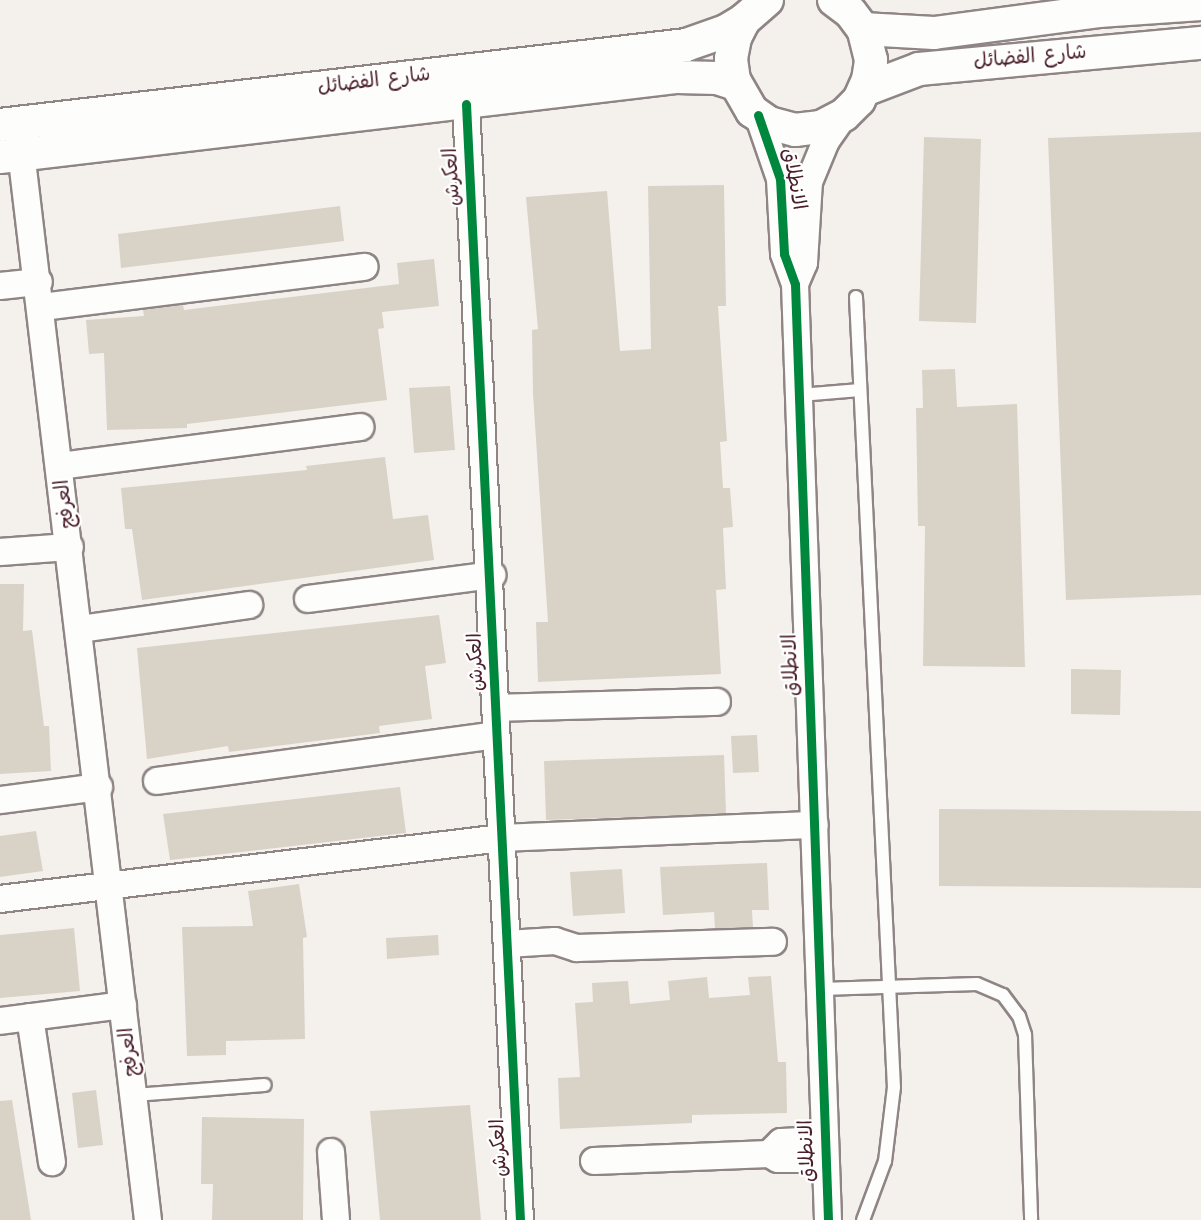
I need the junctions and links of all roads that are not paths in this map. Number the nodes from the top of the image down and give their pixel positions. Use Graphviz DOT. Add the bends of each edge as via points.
graph roads {
  1 [pos="767,0"];
  2 [pos="838,2"];
  3 [pos="1201,4"];
  4 [pos="1088,12"];
  5 [pos="744,20"];
  6 [pos="863,29"];
  7 [pos="1201,43"];
  8 [pos="1078,52"];
  9 [pos="735,84"];
  10 [pos="864,90"];
  11 [pos="466,104"];
  12 [pos="758,115"];
  13 [pos="844,115"];
  14 [pos="8,124"];
  15 [pos="11,156"];
  16 [pos="365,267"];
  17 [pos="39,282"];
  18 [pos="795,284"];
  19 [pos="0,286"];
  20 [pos="856,297"];
  21 [pos="42,307"];
  22 [pos="860,390"];
  23 [pos="800,395"];
  24 [pos="360,427"];
  25 [pos="60,466"];
  26 [pos="70,547"];
  27 [pos="0,552"];
  28 [pos="492,575"];
  29 [pos="308,599"];
  30 [pos="249,605"];
  31 [pos="80,629"];
  32 [pos="717,702"];
  33 [pos="496,708"];
  34 [pos="496,735"];
  35 [pos="157,781"];
  36 [pos="99,787"];
  37 [pos="0,800"];
  38 [pos="815,825"];
  39 [pos="502,838"];
  40 [pos="110,884"];
  41 [pos="0,899"];
  42 [pos="773,942"];
  43 [pos="507,951"];
  44 [pos="888,985"];
  45 [pos="821,989"];
  46 [pos="123,1005"];
  47 [pos="30,1017"];
  48 [pos="0,1021"];
  49 [pos="265,1085"];
  50 [pos="134,1095"];
  51 [pos="824,1150"];
  52 [pos="331,1152"];
  53 [pos="594,1161"];
  54 [pos="52,1162"];
  55 [pos="148,1220"];
  56 [pos="336,1220"];
  57 [pos="520,1220"];
  58 [pos="828,1220"];
  59 [pos="863,1220"];
  60 [pos="1031,1220"];
  1 -- 5 [label="street"];
  2 -- 6 [label="street"];
  3 -- 4 [label="street, شارع الفضائل"];
  4 -- 6 [label="street, شارع الفضائل" via="934,33"];
  4 -- 8 [label="street"];
  5 -- 9 [label="street" via="732,49"];
  5 -- 14 [label="street, شارع الفضائل" via="686,45"];
  6 -- 10 [label="street" via="871,60"];
  7 -- 8 [label="street, شارع الفضائل"];
  8 -- 10 [label="street, شارع الفضائل" via="919,69"];
  9 -- 11 [label="street, شارع الفضائل" via="706,77 677,77"];
  9 -- 12 [label="street"];
  10 -- 13 [label="street"];
  11 -- 15 [label="street, شارع الفضائل"];
  11 -- 28 [label="street, العكرش"];
  12 -- 13 [label="street" via="795,130 821,127"];
  12 -- 18 [label="street, الانطلاق" via="780,179 784,254"];
  13 -- 18 [label="street, الانطلاق" via="825,141 809,182 804,263"];
  14 -- 15 [label="street, العرفج"];
  15 -- 17 [label="street, العرفج"];
  16 -- 21 [label="street"];
  17 -- 19 [label="street"];
  17 -- 21 [label="street, العرفج"];
  18 -- 23 [label="street, الانطلاق"];
  20 -- 22 [label="lane"];
  21 -- 25 [label="street, العرفج"];
  22 -- 23 [label="lane"];
  22 -- 44 [label="lane"];
  23 -- 38 [label="street, الانطلاق"];
  24 -- 25 [label="street"];
  25 -- 26 [label="street, العرفج"];
  26 -- 27 [label="street"];
  26 -- 31 [label="street, العرفج"];
  28 -- 29 [label="street"];
  28 -- 33 [label="street, العكرش"];
  30 -- 31 [label="street"];
  31 -- 36 [label="street, العرفج"];
  32 -- 33 [label="street"];
  33 -- 34 [label="street, العكرش"];
  34 -- 35 [label="street"];
  34 -- 39 [label="street, العكرش"];
  36 -- 37 [label="street"];
  36 -- 40 [label="street, العرفج"];
  38 -- 39 [label="street"];
  38 -- 45 [label="street, الانطلاق"];
  39 -- 40 [label="street"];
  39 -- 43 [label="street, العكرش"];
  40 -- 41 [label="street"];
  40 -- 46 [label="street, العرفج"];
  42 -- 43 [label="street" via="577,948 559,956"];
  43 -- 57 [label="street, العكرش"];
  44 -- 45 [label="lane"];
  44 -- 59 [label="lane" via="893,1112 885,1161"];
  44 -- 60 [label="lane" via="977,984 1003,995 1019,1016 1025,1035"];
  45 -- 51 [label="street, الانطلاق"];
  46 -- 47 [label="street"];
  46 -- 50 [label="street, العرفج"];
  47 -- 48 [label="street"];
  47 -- 54 [label="street"];
  49 -- 50 [label="lane"];
  50 -- 55 [label="street, العرفج"];
  51 -- 53 [label="street" via="781,1142 769,1154"];
  51 -- 58 [label="street, الانطلاق"];
  52 -- 56 [label="street"];
}
